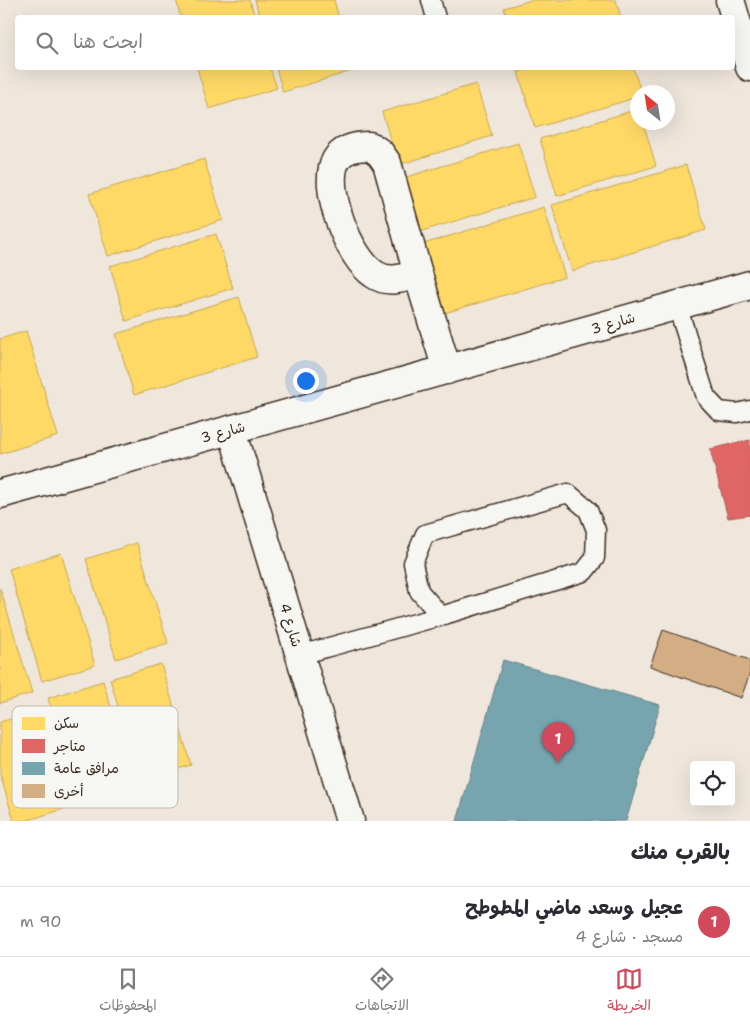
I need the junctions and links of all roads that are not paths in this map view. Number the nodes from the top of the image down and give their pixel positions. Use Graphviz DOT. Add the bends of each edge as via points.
graph roads {
  1 [pos="431,0"];
  2 [pos="730,0"];
  3 [pos="435,15"];
  4 [pos="734,15"];
  5 [pos="735,17"];
  6 [pos="750,67"];
  7 [pos="418,274"];
  8 [pos="750,285"];
  9 [pos="677,305"];
  10 [pos="447,370"];
  11 [pos="750,410"];
  12 [pos="232,430"];
  13 [pos="0,494"];
  14 [pos="441,616"];
  15 [pos="300,655"];
  16 [pos="350,821"];
  1 -- 3 [label="lane"];
  2 -- 4 [label="street"];
  5 -- 6 [label="street"];
  7 -- 7 [label="street" via="387,163 370,146 354,147 344,152 336,160 332,195 350,246 360,261 382,278 394,280"];
  7 -- 10 [label="street"];
  8 -- 9 [label="street, شارع 3"];
  9 -- 10 [label="street, شارع 3"];
  9 -- 11 [label="lane" via="706,397 719,411 737,413"];
  10 -- 12 [label="street, شارع 3"];
  12 -- 13 [label="street, شارع 3"];
  12 -- 15 [label="street, شارع 4"];
  14 -- 14 [label="lane" via="584,572 595,558 596,530 588,510 568,493 425,534 413,563 419,591"];
  14 -- 15 [label="lane"];
  15 -- 16 [label="street, شارع 4"];
}
